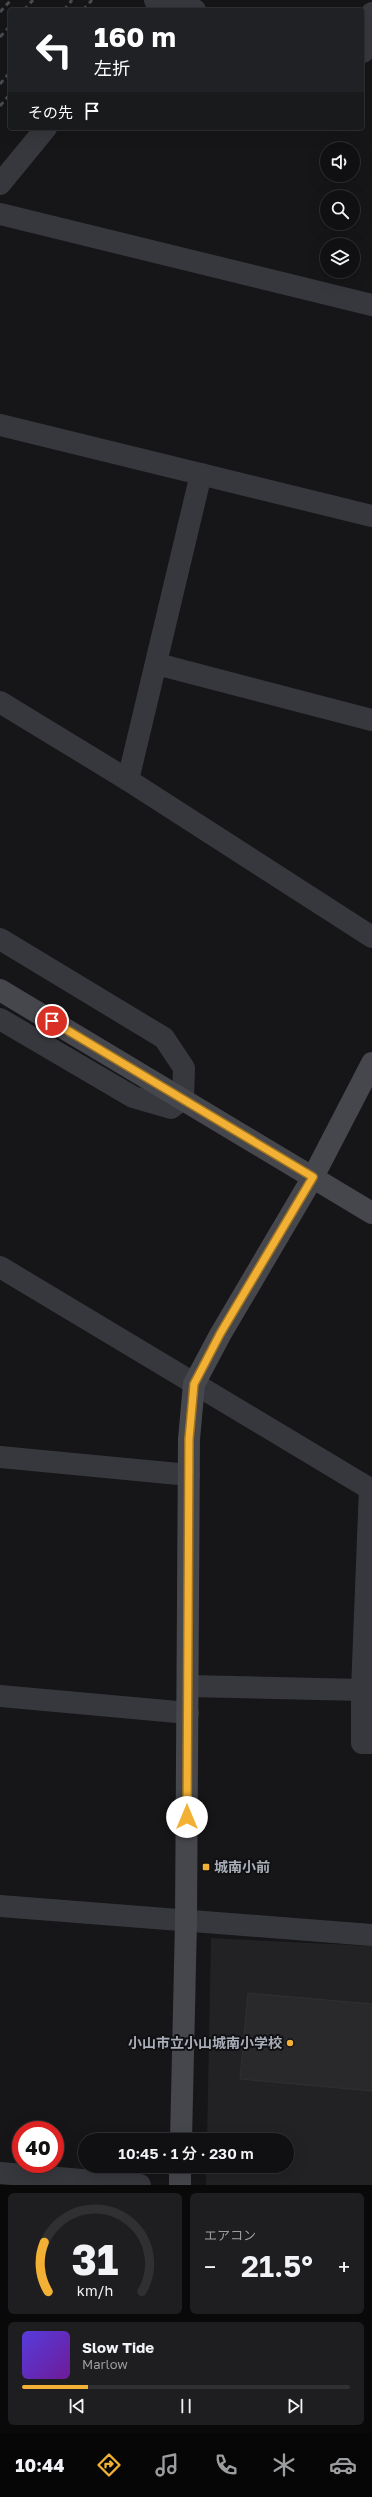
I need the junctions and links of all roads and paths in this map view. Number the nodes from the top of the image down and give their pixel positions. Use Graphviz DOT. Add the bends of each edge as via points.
graph roads {
  1 [pos="151,0"];
  2 [pos="155,0"];
  3 [pos="145,8"];
  4 [pos="187,8"];
  5 [pos="372,13"];
  6 [pos="366,53"];
  7 [pos="44,130"];
  8 [pos="0,184"];
  9 [pos="0,214"];
  10 [pos="372,305"];
  11 [pos="0,425"];
  12 [pos="201,474"];
  13 [pos="372,516"];
  14 [pos="157,664"];
  15 [pos="0,702"];
  16 [pos="372,720"];
  17 [pos="128,780"];
  18 [pos="372,936"];
  19 [pos="0,939"];
  20 [pos="0,990"];
  21 [pos="0,1018"];
  22 [pos="372,1063"];
  23 [pos="183,1099"];
  24 [pos="313,1177"];
  25 [pos="372,1213"];
  26 [pos="0,1267"];
  27 [pos="194,1384"];
  28 [pos="0,1457"];
  29 [pos="189,1475"];
  30 [pos="371,1489"];
  31 [pos="368,1652"];
  32 [pos="188,1686"];
  33 [pos="362,1690"];
  34 [pos="0,1696"];
  35 [pos="188,1713"];
  36 [pos="372,1743"];
  37 [pos="0,1906"];
  38 [pos="186,1922"];
  39 [pos="372,1935"];
  40 [pos="181,2133"];
  41 [pos="0,2173"];
  42 [pos="180,2173"];
  43 [pos="140,2185"];
  44 [pos="180,2185"];
  1 -- 3 [label="street"];
  2 -- 4 [label="street"];
  5 -- 6 [label="street"];
  7 -- 8 [label="street"];
  9 -- 10 [label="street"];
  11 -- 12 [label="street"];
  12 -- 13 [label="street"];
  12 -- 14 [label="street"];
  14 -- 16 [label="street"];
  14 -- 17 [label="street"];
  15 -- 17 [label="street"];
  17 -- 18 [label="street"];
  19 -- 23 [label="street" via="164,1038 184,1068"];
  20 -- 23 [label="street"];
  21 -- 23 [label="street" via="133,1097 171,1108"];
  22 -- 24 [label="street"];
  23 -- 24 [label="street"];
  24 -- 25 [label="street"];
  24 -- 27 [label="street" via="220,1334"];
  26 -- 27 [label="street"];
  27 -- 29 [label="street"];
  27 -- 30 [label="street"];
  28 -- 29 [label="street"];
  29 -- 32 [label="street"];
  30 -- 31 [label="street"];
  31 -- 33 [label="street"];
  32 -- 33 [label="street"];
  32 -- 35 [label="street"];
  33 -- 36 [label="street" via="362,1742"];
  34 -- 35 [label="street"];
  35 -- 38 [label="street"];
  37 -- 38 [label="street"];
  38 -- 39 [label="street"];
  38 -- 40 [label="street"];
  41 -- 43 [label="street"];
  42 -- 44 [label="street"];
}
